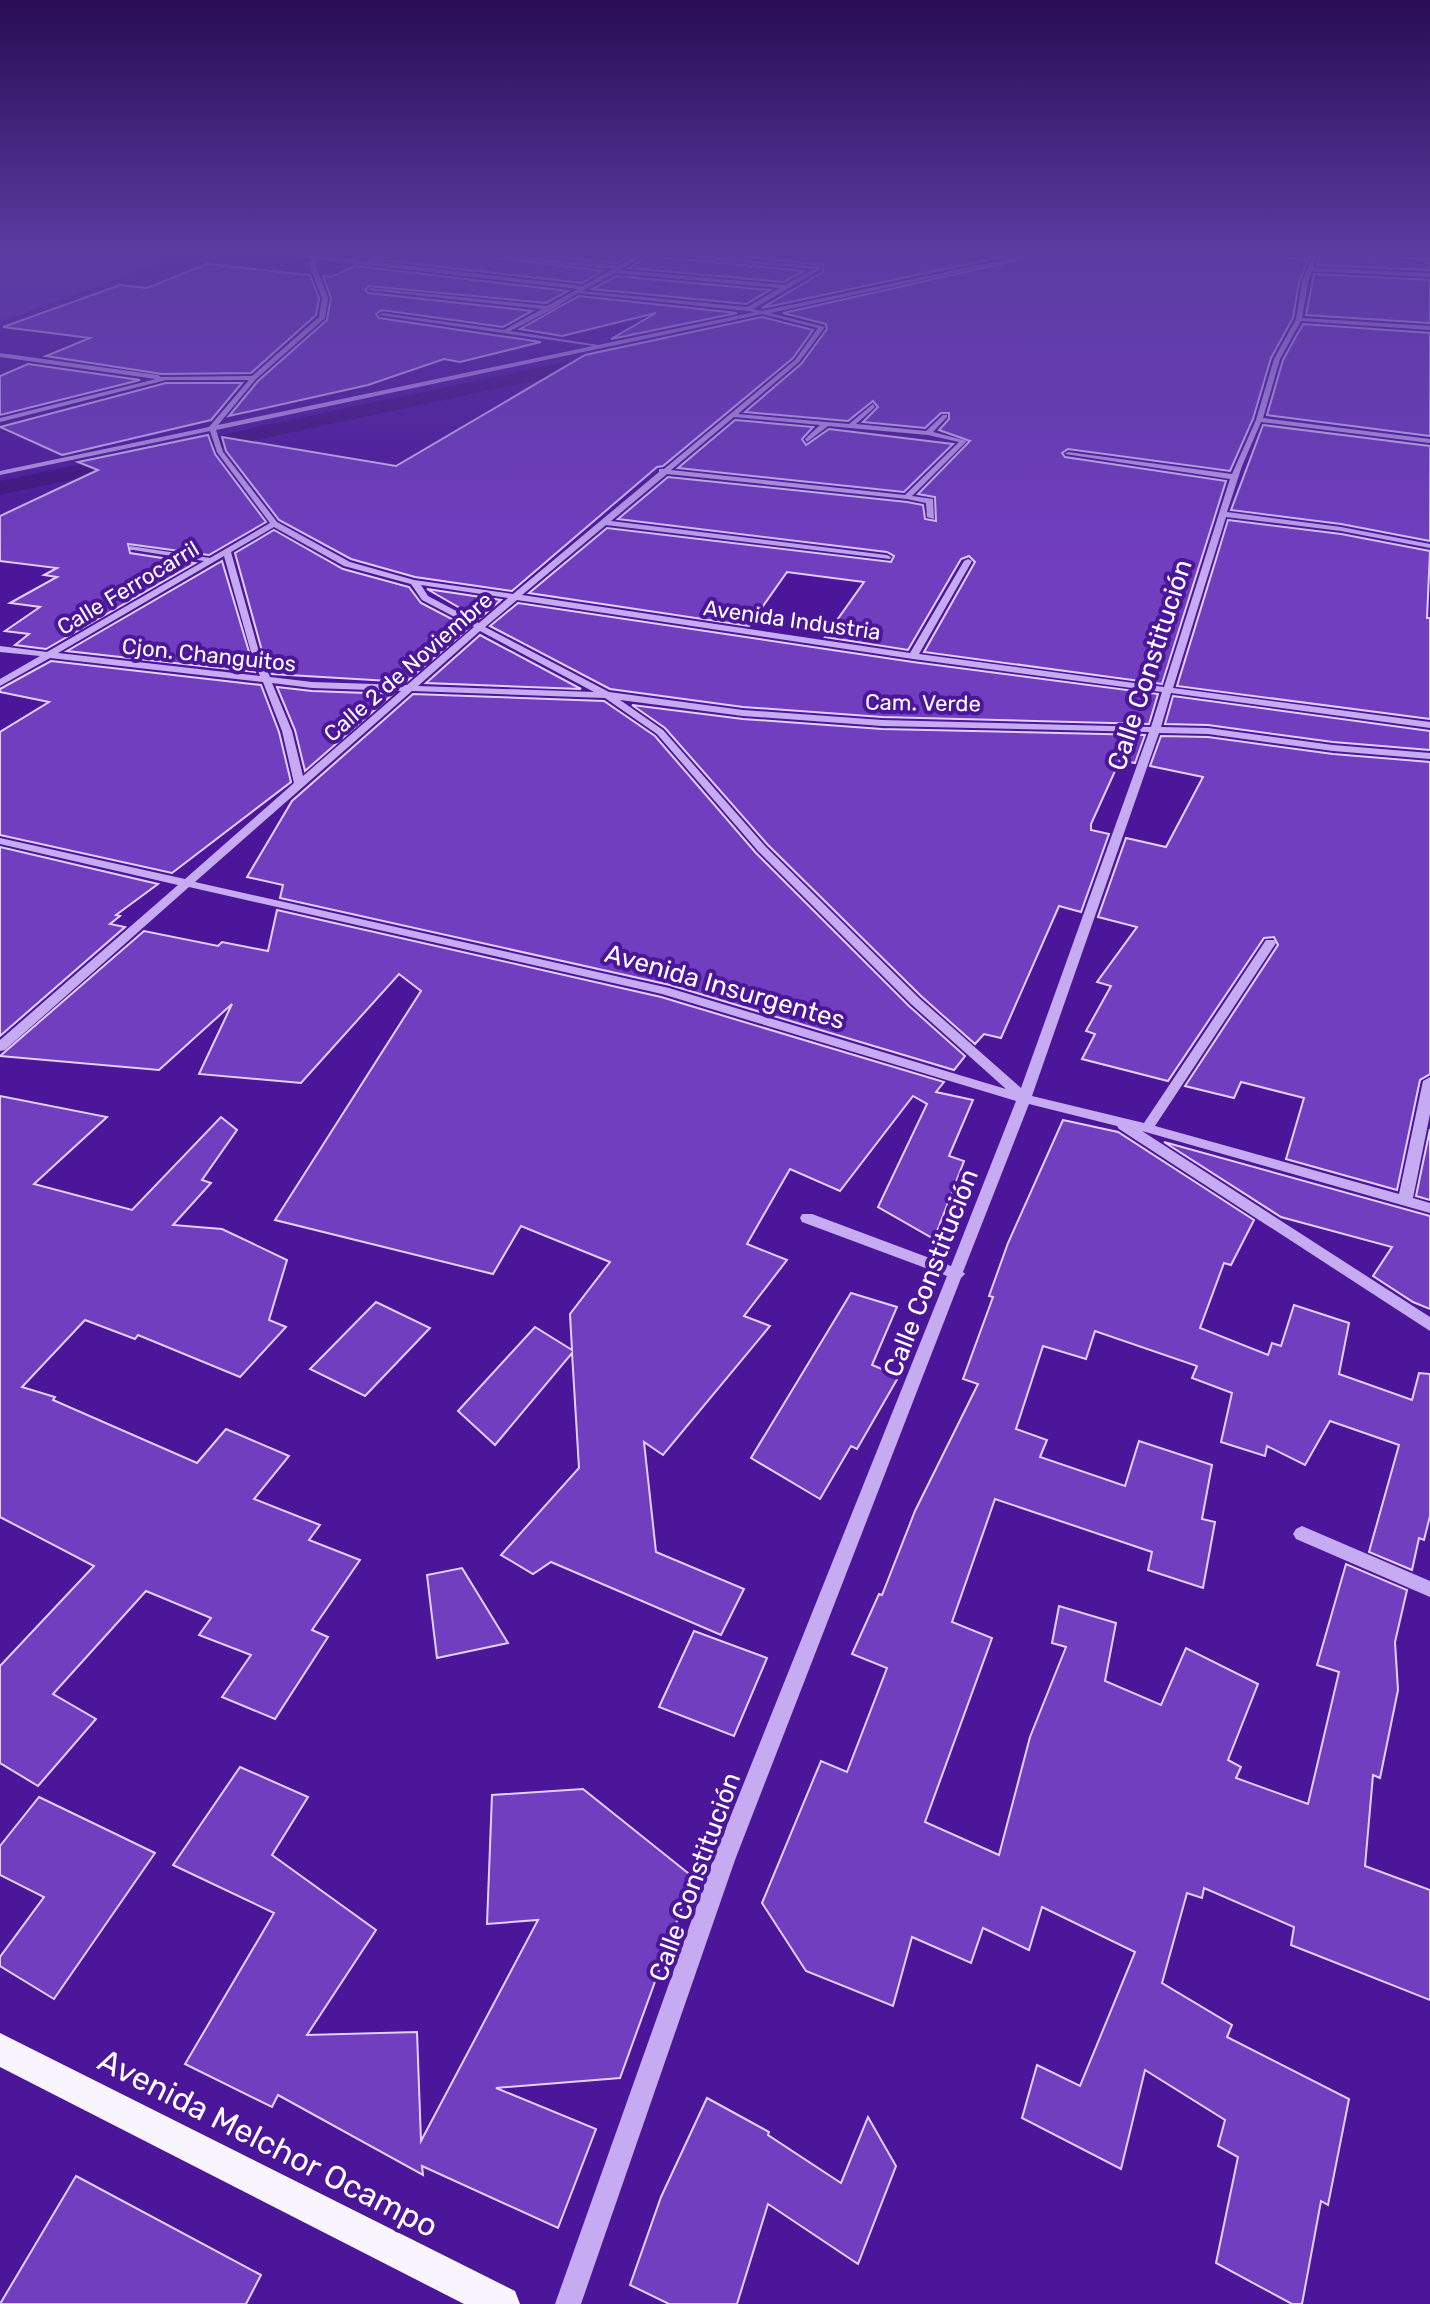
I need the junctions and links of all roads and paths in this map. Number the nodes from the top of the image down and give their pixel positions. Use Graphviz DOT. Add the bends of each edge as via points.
graph roads {
  1 [pos="40,361"];
  2 [pos="274,361"];
  3 [pos="535,361"];
  4 [pos="797,361"];
  5 [pos="1277,361"];
  6 [pos="166,378"];
  7 [pos="254,378"];
  8 [pos="873,406"];
  9 [pos="731,415"];
  10 [pos="945,416"];
  11 [pos="0,420"];
  12 [pos="1259,420"];
  13 [pos="827,423"];
  14 [pos="851,425"];
  15 [pos="212,430"];
  16 [pos="928,433"];
  17 [pos="807,440"];
  18 [pos="1430,441"];
  19 [pos="1068,454"];
  20 [pos="662,471"];
  21 [pos="1,473"];
  22 [pos="1235,477"];
  23 [pos="907,497"];
  24 [pos="1224,514"];
  25 [pos="931,517"];
  26 [pos="604,522"];
  27 [pos="274,524"];
  28 [pos="1430,546"];
  29 [pos="133,548"];
  30 [pos="226,550"];
  31 [pos="887,557"];
  32 [pos="210,560"];
  33 [pos="968,561"];
  34 [pos="414,582"];
  35 [pos="517,597"];
  36 [pos="478,628"];
  37 [pos="0,649"];
  38 [pos="50,654"];
  39 [pos="913,656"];
  40 [pos="264,680"];
  41 [pos="0,683"];
  42 [pos="414,686"];
  43 [pos="1168,689"];
  44 [pos="607,695"];
  45 [pos="1430,725"];
  46 [pos="1155,730"];
  47 [pos="1430,756"];
  48 [pos="300,785"];
  49 [pos="0,841"];
  50 [pos="185,883"];
  51 [pos="1270,943"];
  52 [pos="0,1047"];
  53 [pos="1430,1081"];
  54 [pos="1024,1099"];
  55 [pos="1117,1122"];
  56 [pos="1147,1128"];
  57 [pos="1405,1201"];
  58 [pos="1430,1208"];
  59 [pos="807,1218"];
  60 [pos="957,1274"];
  61 [pos="1430,1325"];
  62 [pos="1302,1534"];
  63 [pos="1430,1589"];
  64 [pos="0,2049"];
  65 [pos="502,2304"];
  66 [pos="568,2304"];
  1 -- 6 [label="street"];
  2 -- 7 [label="street"];
  3 -- 15 [label="street"];
  4 -- 9 [label="street, Calle 2 de Noviembre"];
  5 -- 12 [label="street, Calle Constitución"];
  6 -- 7 [label="street"];
  6 -- 11 [label="street"];
  7 -- 15 [label="street"];
  8 -- 14 [label="street"];
  9 -- 13 [label="street"];
  9 -- 20 [label="street, Calle 2 de Noviembre"];
  10 -- 16 [label="street"];
  12 -- 18 [label="street"];
  12 -- 22 [label="street, Calle Constitución"];
  13 -- 14 [label="street"];
  13 -- 17 [label="street"];
  14 -- 16 [label="street"];
  15 -- 21 [label="street"];
  15 -- 27 [label="street, Avenida Industria" via="219,448"];
  16 -- 23 [label="street" via="964,441"];
  19 -- 22 [label="street"];
  20 -- 23 [label="street"];
  20 -- 26 [label="street, Calle 2 de Noviembre"];
  22 -- 24 [label="street, Calle Constitución"];
  23 -- 25 [label="street" via="930,501"];
  24 -- 28 [label="street"];
  24 -- 43 [label="street, Calle Constitución"];
  26 -- 31 [label="street"];
  26 -- 35 [label="street, Calle 2 de Noviembre"];
  27 -- 30 [label="street, Calle Ferrocarril"];
  27 -- 34 [label="street, Avenida Industria" via="347,564"];
  29 -- 32 [label="street"];
  30 -- 32 [label="street, Calle Ferrocarril"];
  30 -- 40 [label="street"];
  32 -- 38 [label="street, Calle Ferrocarril"];
  33 -- 39 [label="street"];
  34 -- 35 [label="street, Avenida Industria"];
  34 -- 36 [label="street" via="425,598"];
  35 -- 36 [label="street, Calle 2 de Noviembre"];
  35 -- 39 [label="street, Avenida Industria"];
  36 -- 42 [label="street, Calle 2 de Noviembre"];
  36 -- 44 [label="street"];
  37 -- 38 [label="street, Cjon. Changuitos"];
  38 -- 40 [label="street, Cjon. Changuitos"];
  38 -- 41 [label="street, Calle Ferrocarril"];
  39 -- 43 [label="street, Avenida Industria"];
  40 -- 42 [label="street, Cjon. Changuitos"];
  40 -- 48 [label="street" via="287,731"];
  42 -- 44 [label="street, Cam. Verde"];
  42 -- 48 [label="street, Calle 2 de Noviembre"];
  43 -- 45 [label="street, Avenida Industria"];
  43 -- 46 [label="street, Calle Constitución"];
  44 -- 46 [label="street, Cam. Verde" via="840,720"];
  44 -- 54 [label="street" via="660,732 762,849 915,1001"];
  46 -- 47 [label="street, Cam. Verde"];
  46 -- 54 [label="street, Calle Constitución"];
  48 -- 50 [label="street, Calle 2 de Noviembre"];
  49 -- 50 [label="street, Avenida Insurgentes"];
  50 -- 52 [label="street, Calle 2 de Noviembre"];
  50 -- 54 [label="street, Avenida Insurgentes" via="665,991"];
  51 -- 56 [label="street"];
  53 -- 57 [label="street"];
  54 -- 55 [label="street, Avenida Insurgentes"];
  54 -- 60 [label="street, Calle Constitución"];
  55 -- 56 [label="street, Avenida Insurgentes"];
  55 -- 61 [label="street"];
  56 -- 57 [label="street, Avenida Insurgentes"];
  57 -- 58 [label="street, Avenida Insurgentes"];
  59 -- 60 [label="street"];
  60 -- 66 [label="street, Calle Constitución" via="724,1860"];
  62 -- 63 [label="street"];
  64 -- 65 [label="main road, Avenida Melchor Ocampo"];
}
